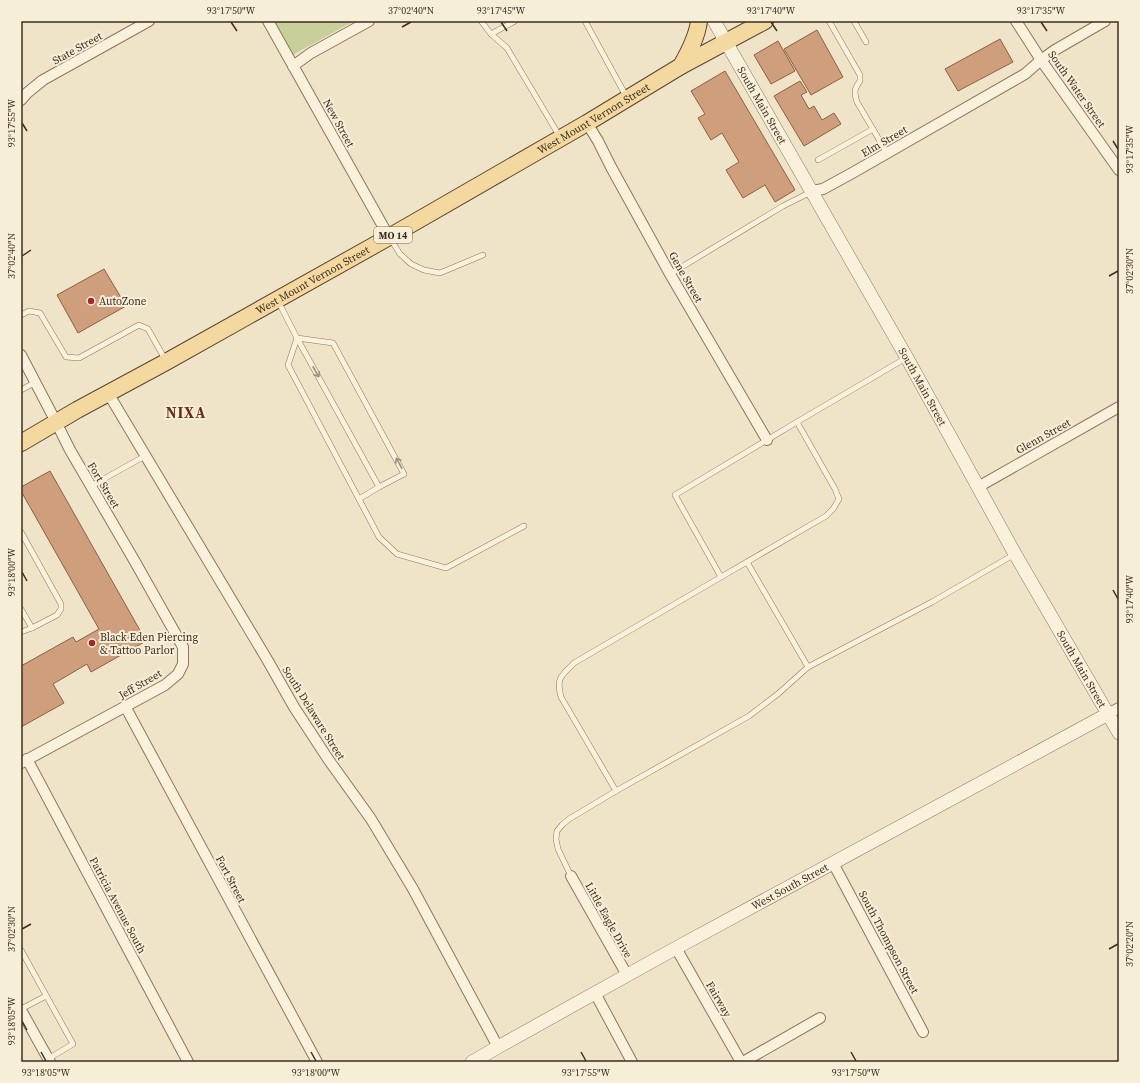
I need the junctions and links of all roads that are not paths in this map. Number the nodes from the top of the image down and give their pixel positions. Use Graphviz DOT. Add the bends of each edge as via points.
graph roads {
  1 [pos="149,21"];
  2 [pos="268,21"];
  3 [pos="369,21"];
  4 [pos="481,21"];
  5 [pos="515,21"];
  6 [pos="585,21"];
  7 [pos="699,21"];
  8 [pos="714,21"];
  9 [pos="765,21"];
  10 [pos="829,21"];
  11 [pos="854,21"];
  12 [pos="1016,21"];
  13 [pos="1105,21"];
  14 [pos="491,34"];
  15 [pos="726,41"];
  16 [pos="866,42"];
  17 [pos="1041,60"];
  18 [pos="293,66"];
  19 [pos="681,66"];
  20 [pos="627,99"];
  21 [pos="21,100"];
  22 [pos="587,123"];
  23 [pos="873,129"];
  24 [pos="561,138"];
  25 [pos="887,154"];
  26 [pos="818,160"];
  27 [pos="1119,170"];
  28 [pos="812,191"];
  29 [pos="389,238"];
  30 [pos="483,255"];
  31 [pos="670,274"];
  32 [pos="277,299"];
  33 [pos="21,315"];
  34 [pos="297,338"];
  35 [pos="21,355"];
  36 [pos="907,358"];
  37 [pos="166,362"];
  38 [pos="36,382"];
  39 [pos="21,390"];
  40 [pos="108,393"];
  41 [pos="1119,407"];
  42 [pos="56,422"];
  43 [pos="797,422"];
  44 [pos="766,440"];
  45 [pos="21,443"];
  46 [pos="146,456"];
  47 [pos="91,486"];
  48 [pos="978,486"];
  49 [pos="379,487"];
  50 [pos="359,499"];
  51 [pos="524,526"];
  52 [pos="21,532"];
  53 [pos="1015,554"];
  54 [pos="134,560"];
  55 [pos="747,562"];
  56 [pos="721,577"];
  57 [pos="21,609"];
  58 [pos="32,628"];
  59 [pos="21,632"];
  60 [pos="808,667"];
  61 [pos="125,706"];
  62 [pos="1114,711"];
  63 [pos="1119,732"];
  64 [pos="24,761"];
  65 [pos="616,791"];
  66 [pos="833,863"];
  67 [pos="571,876"];
  68 [pos="676,948"];
  69 [pos="21,950"];
  70 [pos="627,975"];
  71 [pos="595,992"];
  72 [pos="46,996"];
  73 [pos="21,1009"];
  74 [pos="820,1018"];
  75 [pos="923,1032"];
  76 [pos="498,1047"];
  77 [pos="49,1061"];
  78 [pos="188,1062"];
  79 [pos="317,1062"];
  80 [pos="472,1062"];
  81 [pos="632,1062"];
  82 [pos="742,1062"];
  1 -- 21 [label="street, State Street" via="43,80"];
  2 -- 18 [label="street, New Street"];
  3 -- 18 [label="street" via="311,53"];
  4 -- 14 [label="lane"];
  5 -- 14 [label="lane"];
  6 -- 20 [label="lane"];
  7 -- 19 [label="main road" via="690,50"];
  8 -- 15 [label="street, South Main Street"];
  9 -- 15 [label="main road, MO 14"];
  10 -- 23 [label="lane" via="860,75 854,93"];
  11 -- 16 [label="lane"];
  12 -- 17 [label="street, South Water Street"];
  13 -- 17 [label="street, Elm Street"];
  14 -- 24 [label="lane" via="507,48"];
  15 -- 19 [label="main road, West Mount Vernon Street / MO 14"];
  15 -- 28 [label="street, South Main Street"];
  17 -- 25 [label="street, Elm Street" via="1025,74"];
  17 -- 27 [label="street, South Water Street"];
  18 -- 29 [label="street, New Street"];
  19 -- 20 [label="main road, West Mount Vernon Street / MO 14"];
  20 -- 22 [label="main road, West Mount Vernon Street / MO 14"];
  22 -- 24 [label="main road, West Mount Vernon Street / MO 14"];
  22 -- 31 [label="street, Gene Street"];
  23 -- 25 [label="lane"];
  23 -- 26 [label="lane"];
  24 -- 29 [label="main road, West Mount Vernon Street / MO 14"];
  25 -- 28 [label="street, Elm Street" via="823,189"];
  28 -- 31 [label="lane, Elm Street"];
  28 -- 36 [label="street, South Main Street"];
  29 -- 30 [label="lane" via="411,264 432,272 440,273"];
  29 -- 32 [label="main road, West Mount Vernon Street / MO 14"];
  31 -- 44 [label="street, Gene Street"];
  32 -- 34 [label="lane"];
  32 -- 37 [label="main road, West Mount Vernon Street / MO 14"];
  33 -- 37 [label="lane" via="29,311 40,313 66,357 79,358 139,325 148,330"];
  34 -- 49 [label="lane, one-way"];
  49 -- 34 [label="lane, one-way" via="404,474 333,343"];
  34 -- 50 [label="lane" via="288,365"];
  35 -- 38 [label="street, Fort Street"];
  36 -- 43 [label="lane"];
  36 -- 48 [label="street, South Main Street"];
  37 -- 40 [label="main road, West Mount Vernon Street / MO 14"];
  38 -- 39 [label="lane"];
  38 -- 42 [label="street, Fort Street"];
  40 -- 42 [label="main road, West Mount Vernon Street / MO 14"];
  40 -- 46 [label="street, South Delaware Street"];
  41 -- 48 [label="street, Glenn Street"];
  42 -- 45 [label="main road, West Mount Vernon Street / MO 14"];
  42 -- 47 [label="street, Fort Street"];
  43 -- 44 [label="lane"];
  43 -- 55 [label="lane" via="836,489 839,499 826,516"];
  44 -- 56 [label="lane" via="675,495"];
  46 -- 47 [label="lane"];
  46 -- 76 [label="street, South Delaware Street" via="294,708 372,819 413,889"];
  47 -- 54 [label="street, Fort Street"];
  48 -- 53 [label="street, South Main Street"];
  49 -- 50 [label="lane"];
  50 -- 51 [label="lane" via="379,537 397,554 446,568"];
  52 -- 58 [label="lane" via="61,604 57,615"];
  53 -- 60 [label="lane" via="932,602"];
  53 -- 62 [label="street, South Main Street"];
  54 -- 61 [label="street, Jeff Street" via="183,646 183,664 178,674 165,685"];
  55 -- 56 [label="lane"];
  55 -- 60 [label="lane"];
  56 -- 65 [label="lane" via="574,663 560,679 558,687 561,697"];
  57 -- 58 [label="lane"];
  58 -- 59 [label="lane"];
  60 -- 65 [label="lane" via="749,716"];
  61 -- 64 [label="street, Jeff Street"];
  61 -- 79 [label="street, Fort Street"];
  62 -- 63 [label="street, South Main Street"];
  62 -- 66 [label="street, West South Street"];
  64 -- 78 [label="street, Patricia Avenue South"];
  65 -- 67 [label="lane" via="569,819 557,831 558,849"];
  66 -- 68 [label="street, West South Street"];
  66 -- 75 [label="street, South Thompson Street"];
  67 -- 70 [label="street, Little Eagle Drive"];
  68 -- 70 [label="street, West South Street"];
  68 -- 82 [label="street, Fairway"];
  69 -- 72 [label="lane"];
  70 -- 71 [label="street, West South Street"];
  71 -- 76 [label="street, West South Street"];
  71 -- 81 [label="street"];
  72 -- 73 [label="lane"];
  72 -- 77 [label="lane" via="73,1044"];
  73 -- 77 [label="street"];
  74 -- 82 [label="street"];
  76 -- 80 [label="street, West South Street"];
}
